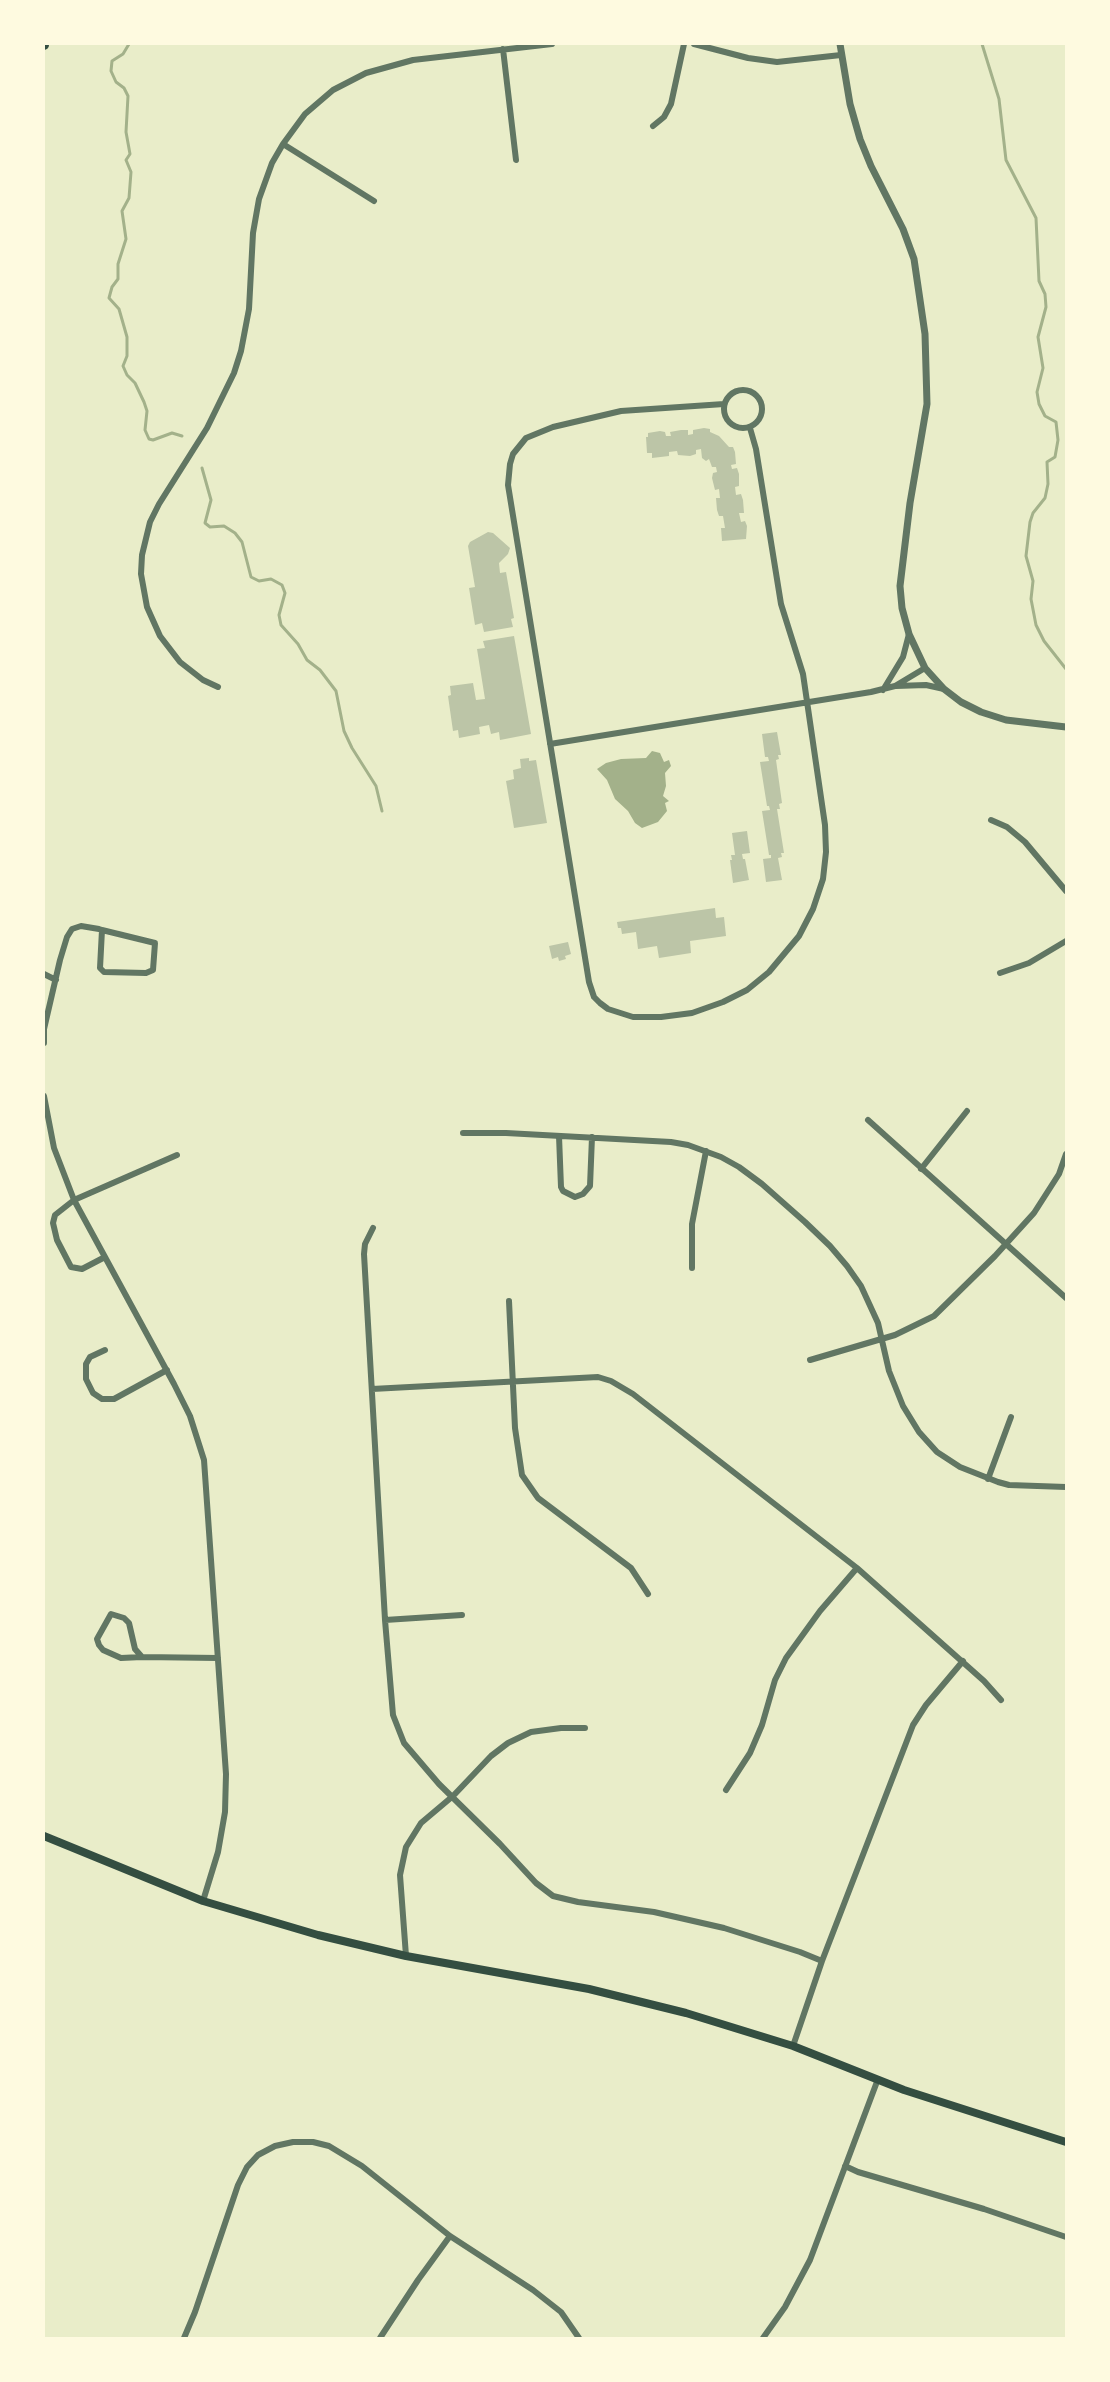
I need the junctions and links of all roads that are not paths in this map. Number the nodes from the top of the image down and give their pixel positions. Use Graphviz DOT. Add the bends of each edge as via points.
graph roads {
  1 [pos="552,44"];
  2 [pos="684,44"];
  3 [pos="694,44"];
  4 [pos="840,44"];
  5 [pos="502,49"];
  6 [pos="842,55"];
  7 [pos="653,126"];
  8 [pos="283,144"];
  9 [pos="516,160"];
  10 [pos="374,201"];
  11 [pos="724,404"];
  12 [pos="750,428"];
  13 [pos="909,634"];
  14 [pos="925,668"];
  15 [pos="895,686"];
  16 [pos="218,687"];
  17 [pos="944,689"];
  18 [pos="883,690"];
  19 [pos="807,703"];
  20 [pos="1066,727"];
  21 [pos="550,744"];
  22 [pos="991,820"];
  23 [pos="1066,891"];
  24 [pos="102,930"];
  25 [pos="1066,940"];
  26 [pos="1000,973"];
  27 [pos="44,974"];
  28 [pos="56,980"];
  29 [pos="44,1042"];
  30 [pos="44,1096"];
  31 [pos="967,1111"];
  32 [pos="868,1120"];
  33 [pos="464,1133"];
  34 [pos="559,1136"];
  35 [pos="592,1137"];
  36 [pos="706,1151"];
  37 [pos="1066,1154"];
  38 [pos="177,1155"];
  39 [pos="921,1169"];
  40 [pos="74,1200"];
  41 [pos="373,1228"];
  42 [pos="1007,1243"];
  43 [pos="105,1257"];
  44 [pos="692,1268"];
  45 [pos="1066,1299"];
  46 [pos="510,1301"];
  47 [pos="882,1339"];
  48 [pos="105,1350"];
  49 [pos="810,1360"];
  50 [pos="167,1370"];
  51 [pos="512,1381"];
  52 [pos="372,1389"];
  53 [pos="1011,1417"];
  54 [pos="988,1479"];
  55 [pos="1066,1487"];
  56 [pos="857,1568"];
  57 [pos="648,1594"];
  58 [pos="462,1615"];
  59 [pos="385,1620"];
  60 [pos="142,1657"];
  61 [pos="218,1658"];
  62 [pos="963,1661"];
  63 [pos="1001,1700"];
  64 [pos="585,1728"];
  65 [pos="726,1790"];
  66 [pos="453,1796"];
  67 [pos="44,1836"];
  68 [pos="203,1901"];
  69 [pos="406,1956"];
  70 [pos="822,1961"];
  71 [pos="793,2046"];
  72 [pos="878,2079"];
  73 [pos="1066,2142"];
  74 [pos="845,2166"];
  75 [pos="450,2236"];
  76 [pos="1066,2237"];
  77 [pos="184,2338"];
  78 [pos="380,2338"];
  79 [pos="579,2338"];
  80 [pos="763,2338"];
  1 -- 5 [label="street"];
  2 -- 7 [label="street" via="671,104"];
  3 -- 6 [label="street" via="777,62"];
  4 -- 6 [label="street"];
  5 -- 8 [label="street" via="405,62 366,73 319,101"];
  5 -- 9 [label="street"];
  6 -- 13 [label="street" via="860,139 911,250 925,334 927,404 900,586"];
  8 -- 10 [label="street"];
  8 -- 16 [label="street" via="259,199 249,309 234,373 207,428 159,504 142,555 147,607 160,636 190,671"];
  11 -- 12 [label="street" via="728,422 738,429"];
  11 -- 12 [label="street" via="738,391 756,395 762,413"];
  11 -- 21 [label="street" via="600,415 534,433 513,454 508,485"];
  12 -- 19 [label="street" via="781,604 800,662"];
  13 -- 14 [label="street"];
  13 -- 18 [label="street" via="903,657"];
  14 -- 15 [label="street"];
  14 -- 17 [label="street"];
  15 -- 17 [label="street"];
  15 -- 18 [label="street"];
  17 -- 20 [label="street" via="970,708 993,716"];
  18 -- 19 [label="street"];
  19 -- 21 [label="street"];
  19 -- 21 [label="street" via="826,839 825,865 813,909 791,947 769,972 723,1002 676,1015 633,1017 608,1009 594,996"];
  22 -- 23 [label="street" via="1025,842"];
  24 -- 24 [label="street" via="155,942 153,970 104,972 100,968"];
  24 -- 28 [label="street" via="81,926 72,929"];
  25 -- 26 [label="street" via="1029,963"];
  27 -- 28 [label="street"];
  28 -- 29 [label="street"];
  30 -- 40 [label="street" via="54,1148"];
  31 -- 39 [label="street"];
  32 -- 39 [label="street"];
  33 -- 34 [label="street"];
  34 -- 35 [label="street"];
  34 -- 35 [label="street" via="561,1187 575,1197 590,1186"];
  35 -- 36 [label="street" via="671,1142"];
  36 -- 44 [label="street" via="692,1224"];
  36 -- 47 [label="street" via="762,1184 830,1246 861,1287"];
  37 -- 42 [label="street" via="1048,1193"];
  38 -- 40 [label="street"];
  39 -- 42 [label="street"];
  40 -- 43 [label="street"];
  40 -- 43 [label="street" via="55,1215 53,1223 62,1253 71,1268 77,1270"];
  41 -- 52 [label="street" via="364,1254"];
  42 -- 45 [label="street"];
  42 -- 47 [label="street" via="934,1316"];
  43 -- 50 [label="street"];
  46 -- 51 [label="street"];
  47 -- 49 [label="street"];
  47 -- 54 [label="street" via="896,1390 919,1432 948,1460"];
  48 -- 50 [label="street" via="88,1360 86,1372 93,1393 102,1399 114,1399"];
  50 -- 61 [label="street" via="190,1416 204,1460"];
  51 -- 52 [label="street"];
  51 -- 56 [label="street" via="598,1377 622,1386"];
  51 -- 57 [label="street" via="519,1461 528,1486 538,1498 632,1568"];
  52 -- 59 [label="street"];
  53 -- 54 [label="street"];
  54 -- 55 [label="street" via="1009,1485"];
  56 -- 62 [label="street"];
  56 -- 65 [label="street" via="786,1658 750,1753"];
  58 -- 59 [label="street"];
  59 -- 66 [label="street" via="397,1730 417,1759"];
  60 -- 60 [label="street" via="135,1649 129,1623 111,1614 97,1638 99,1645 121,1658"];
  60 -- 61 [label="street"];
  61 -- 68 [label="street" via="225,1812"];
  62 -- 63 [label="street"];
  62 -- 70 [label="street" via="913,1725"];
  64 -- 66 [label="street" via="545,1730 519,1737 491,1756"];
  66 -- 69 [label="street" via="421,1823 402,1858"];
  66 -- 70 [label="street" via="553,1896 724,1928"];
  67 -- 68 [label="main road"];
  68 -- 69 [label="main road"];
  69 -- 71 [label="main road" via="589,1989"];
  70 -- 71 [label="street"];
  71 -- 72 [label="main road"];
  72 -- 73 [label="main road" via="904,2091"];
  72 -- 74 [label="street"];
  74 -- 76 [label="street"];
  74 -- 80 [label="street" via="810,2260"];
  75 -- 77 [label="street" via="362,2166 329,2146 313,2142 275,2146 258,2155 238,2185"];
  75 -- 78 [label="street"];
  75 -- 79 [label="street" via="561,2312"];
}
